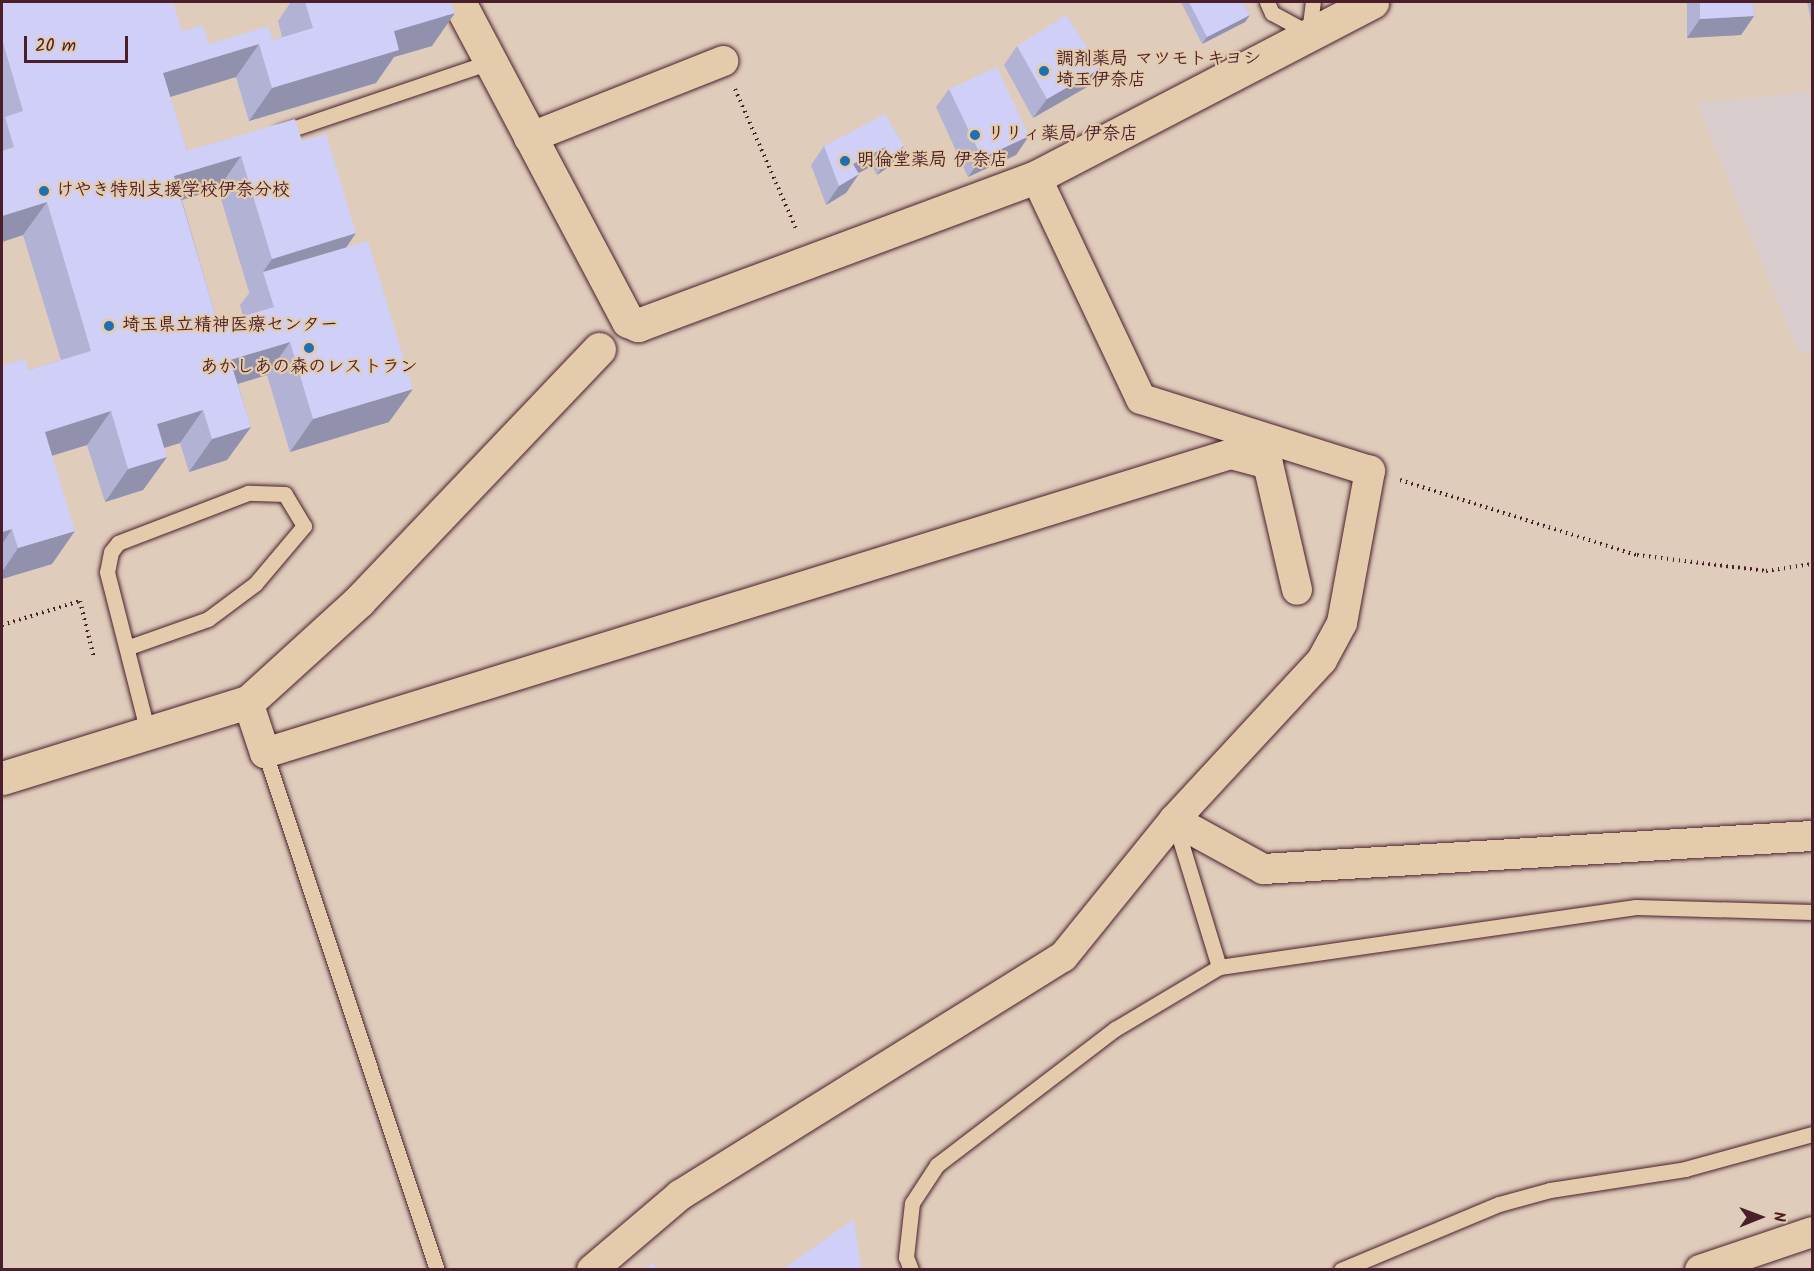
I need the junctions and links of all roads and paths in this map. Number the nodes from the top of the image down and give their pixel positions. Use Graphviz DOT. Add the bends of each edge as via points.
graph roads {
  1 [pos="459,2"];
  2 [pos="1267,2"];
  3 [pos="1313,2"];
  4 [pos="1372,2"];
  5 [pos="1309,33"];
  6 [pos="723,61"];
  7 [pos="490,62"];
  8 [pos="265,137"];
  9 [pos="529,138"];
  10 [pos="1036,177"];
  11 [pos="811,262"];
  12 [pos="599,349"];
  13 [pos="1371,471"];
  14 [pos="1812,564"];
  15 [pos="1297,590"];
  16 [pos="2,626"];
  17 [pos="129,647"];
  18 [pos="94,658"];
  19 [pos="248,702"];
  20 [pos="148,733"];
  21 [pos="265,753"];
  22 [pos="2,778"];
  23 [pos="1174,820"];
  24 [pos="1812,836"];
  25 [pos="1812,912"];
  26 [pos="1219,967"];
  27 [pos="1812,1134"];
  28 [pos="1812,1232"];
  29 [pos="437,1269"];
  30 [pos="592,1269"];
  31 [pos="911,1269"];
  32 [pos="1341,1269"];
  33 [pos="1701,1269"];
  1 -- 7 [label="street"];
  2 -- 5 [label="lane" via="1272,13"];
  3 -- 5 [label="lane"];
  4 -- 5 [label="street"];
  5 -- 10 [label="street"];
  6 -- 9 [label="street"];
  6 -- 11 [label="path"];
  7 -- 8 [label="lane"];
  7 -- 9 [label="street"];
  9 -- 11 [label="street" via="628,321 648,324"];
  10 -- 11 [label="street"];
  10 -- 13 [label="street" via="1141,399"];
  12 -- 19 [label="street" via="367,593"];
  13 -- 14 [label="path" via="1637,555 1766,571"];
  13 -- 23 [label="street" via="1342,623 1322,660"];
  15 -- 21 [label="street" via="1268,464 1231,454"];
  16 -- 18 [label="path" via="80,601"];
  17 -- 17 [label="lane" via="107,572 118,543 248,493 285,494 304,526 255,584 208,619"];
  17 -- 20 [label="lane"];
  19 -- 20 [label="street"];
  19 -- 21 [label="street"];
  20 -- 22 [label="street"];
  21 -- 29 [label="lane"];
  23 -- 24 [label="street" via="1263,869"];
  23 -- 26 [label="lane"];
  23 -- 30 [label="street" via="1063,957 680,1194"];
  25 -- 26 [label="lane" via="1636,907"];
  26 -- 31 [label="lane" via="1115,1029 937,1165 912,1203 906,1257"];
  27 -- 32 [label="lane" via="1685,1168 1499,1204"];
  28 -- 33 [label="street"];
}
